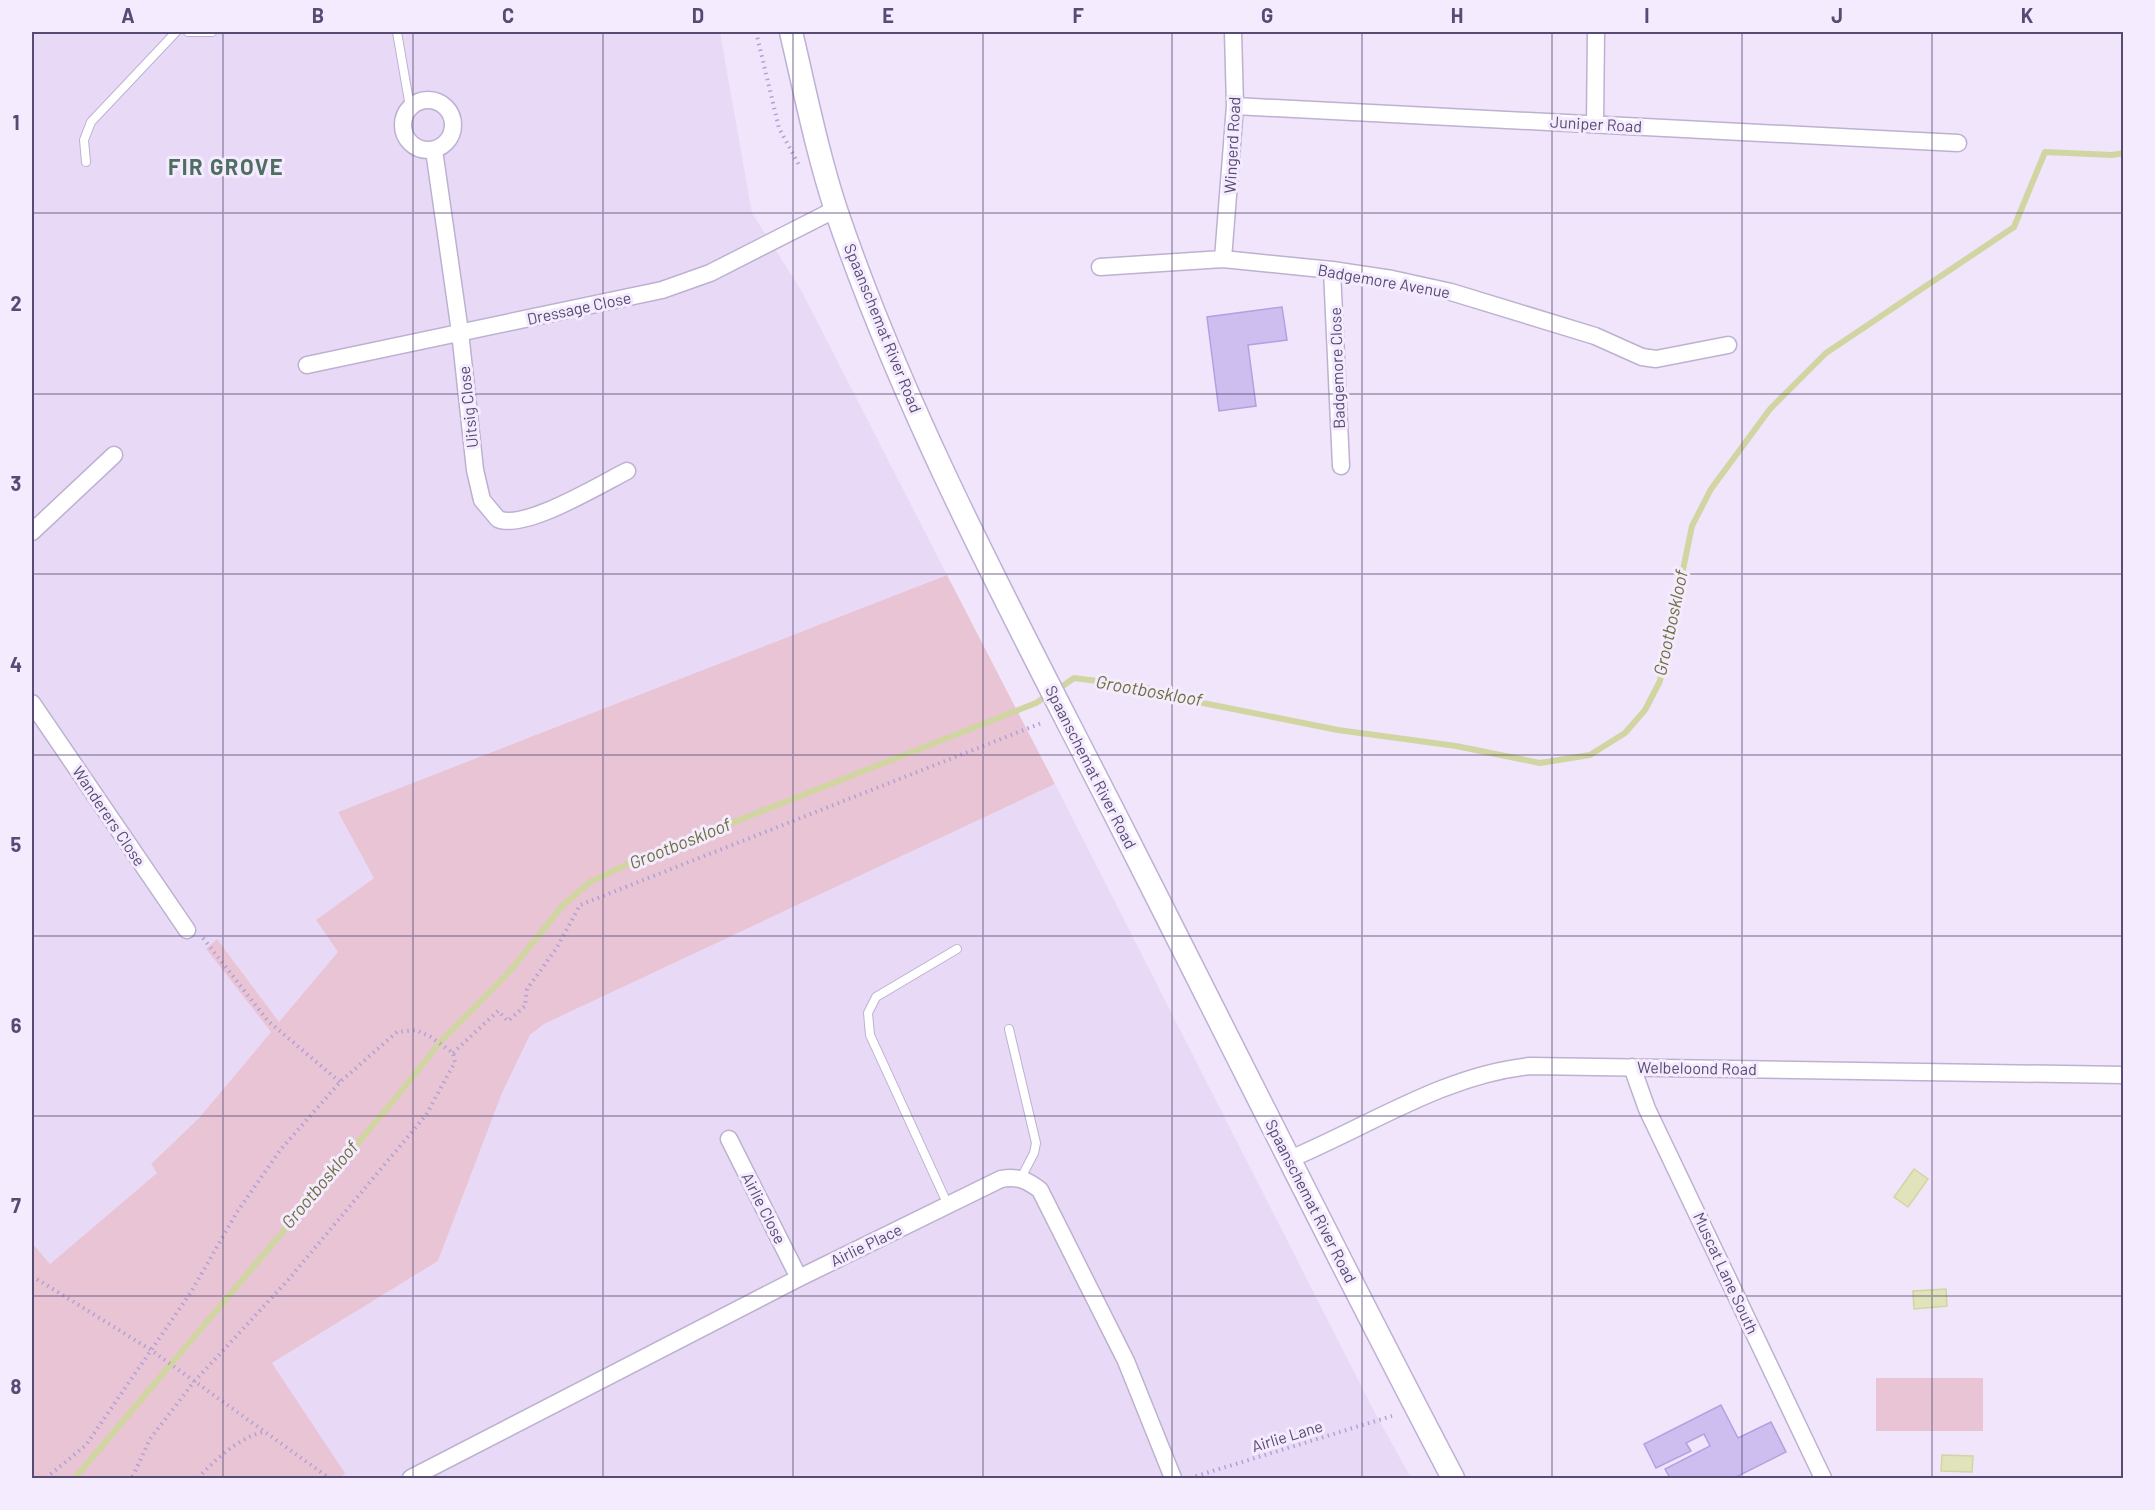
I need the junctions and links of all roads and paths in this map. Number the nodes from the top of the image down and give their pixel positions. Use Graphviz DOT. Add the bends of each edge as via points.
graph roads {
  1 [pos="176,32"];
  2 [pos="188,32"];
  3 [pos="212,32"];
  4 [pos="398,32"];
  5 [pos="756,32"];
  6 [pos="791,32"];
  7 [pos="1233,32"];
  8 [pos="1596,32"];
  9 [pos="1234,106"];
  10 [pos="410,107"];
  11 [pos="1595,124"];
  12 [pos="1958,143"];
  13 [pos="434,150"];
  14 [pos="86,162"];
  15 [pos="804,173"];
  16 [pos="836,209"];
  17 [pos="1223,258"];
  18 [pos="1100,267"];
  19 [pos="1332,270"];
  20 [pos="460,332"];
  21 [pos="1728,345"];
  22 [pos="308,365"];
  23 [pos="114,454"];
  24 [pos="1341,466"];
  25 [pos="627,471"];
  26 [pos="32,532"];
  27 [pos="32,703"];
  28 [pos="1054,712"];
  29 [pos="188,930"];
  30 [pos="957,949"];
  31 [pos="1010,1029"];
  32 [pos="453,1053"];
  33 [pos="1632,1067"];
  34 [pos="2124,1075"];
  35 [pos="340,1082"];
  36 [pos="729,1139"];
  37 [pos="1290,1159"];
  38 [pos="1021,1178"];
  39 [pos="948,1205"];
  40 [pos="32,1276"];
  41 [pos="799,1278"];
  42 [pos="151,1350"];
  43 [pos="193,1383"];
  44 [pos="1392,1416"];
  45 [pos="264,1432"];
  46 [pos="46,1479"];
  47 [pos="132,1479"];
  48 [pos="198,1479"];
  49 [pos="329,1479"];
  50 [pos="411,1479"];
  51 [pos="1173,1479"];
  52 [pos="1190,1479"];
  53 [pos="1453,1479"];
  54 [pos="1822,1479"];
  1 -- 14 [label="lane" via="90,122 84,140"];
  2 -- 3 [label="lane"];
  4 -- 10 [label="lane"];
  5 -- 15 [label="path" via="779,128"];
  6 -- 16 [label="main road, Spaanschemat River Road"];
  7 -- 9 [label="street, Wingerd Road"];
  8 -- 11 [label="street"];
  9 -- 11 [label="street, Juniper Road"];
  9 -- 17 [label="street, Wingerd Road"];
  10 -- 13 [label="street" via="403,122 406,137 418,148"];
  10 -- 13 [label="street" via="418,102 437,101 451,113 454,122 449,140"];
  11 -- 12 [label="street, Juniper Road"];
  13 -- 20 [label="street, Uitsig Close"];
  16 -- 20 [label="street, Dressage Close" via="689,282"];
  16 -- 28 [label="main road, Spaanschemat River Road" via="928,439 1047,680"];
  17 -- 18 [label="street, Badgemore Avenue"];
  17 -- 19 [label="street, Badgemore Avenue"];
  19 -- 21 [label="street, Badgemore Avenue" via="1451,292 1595,336 1642,357 1656,359"];
  19 -- 24 [label="street, Badgemore Close"];
  20 -- 22 [label="street, Dressage Close"];
  20 -- 25 [label="street, Uitsig Close" via="475,470 482,500 498,519 507,523 521,520"];
  23 -- 26 [label="street"];
  27 -- 29 [label="street, Wanderers Close"];
  28 -- 32 [label="path" via="580,905 556,949 527,989 525,1006 508,1021 498,1011"];
  28 -- 37 [label="main road, Spaanschemat River Road"];
  29 -- 35 [label="path" via="206,940 268,1021"];
  30 -- 39 [label="lane" via="876,997 867,1022"];
  31 -- 38 [label="lane" via="1036,1143"];
  32 -- 35 [label="path" via="416,1030 397,1032"];
  32 -- 43 [label="path" via="455,1062 426,1115 288,1280"];
  33 -- 34 [label="street, Welbeloond Road"];
  33 -- 37 [label="street, Welbeloond Road" via="1550,1065 1498,1069 1453,1083"];
  33 -- 54 [label="street, Muscat Lane South" via="1647,1108"];
  35 -- 42 [label="path" via="281,1149"];
  36 -- 41 [label="street, Airlie Close"];
  37 -- 53 [label="main road, Spaanschemat River Road"];
  38 -- 39 [label="street, Airlie Place" via="1001,1179"];
  38 -- 51 [label="street" via="1040,1190 1072,1252 1126,1361"];
  39 -- 41 [label="street, Airlie Place"];
  40 -- 42 [label="path"];
  41 -- 50 [label="street, Airlie Place"];
  42 -- 43 [label="path"];
  42 -- 46 [label="path" via="86,1445"];
  43 -- 45 [label="path"];
  43 -- 47 [label="path" via="150,1439"];
  44 -- 52 [label="path, Airlie Lane"];
  45 -- 48 [label="path" via="235,1445"];
  45 -- 49 [label="path"];
}
